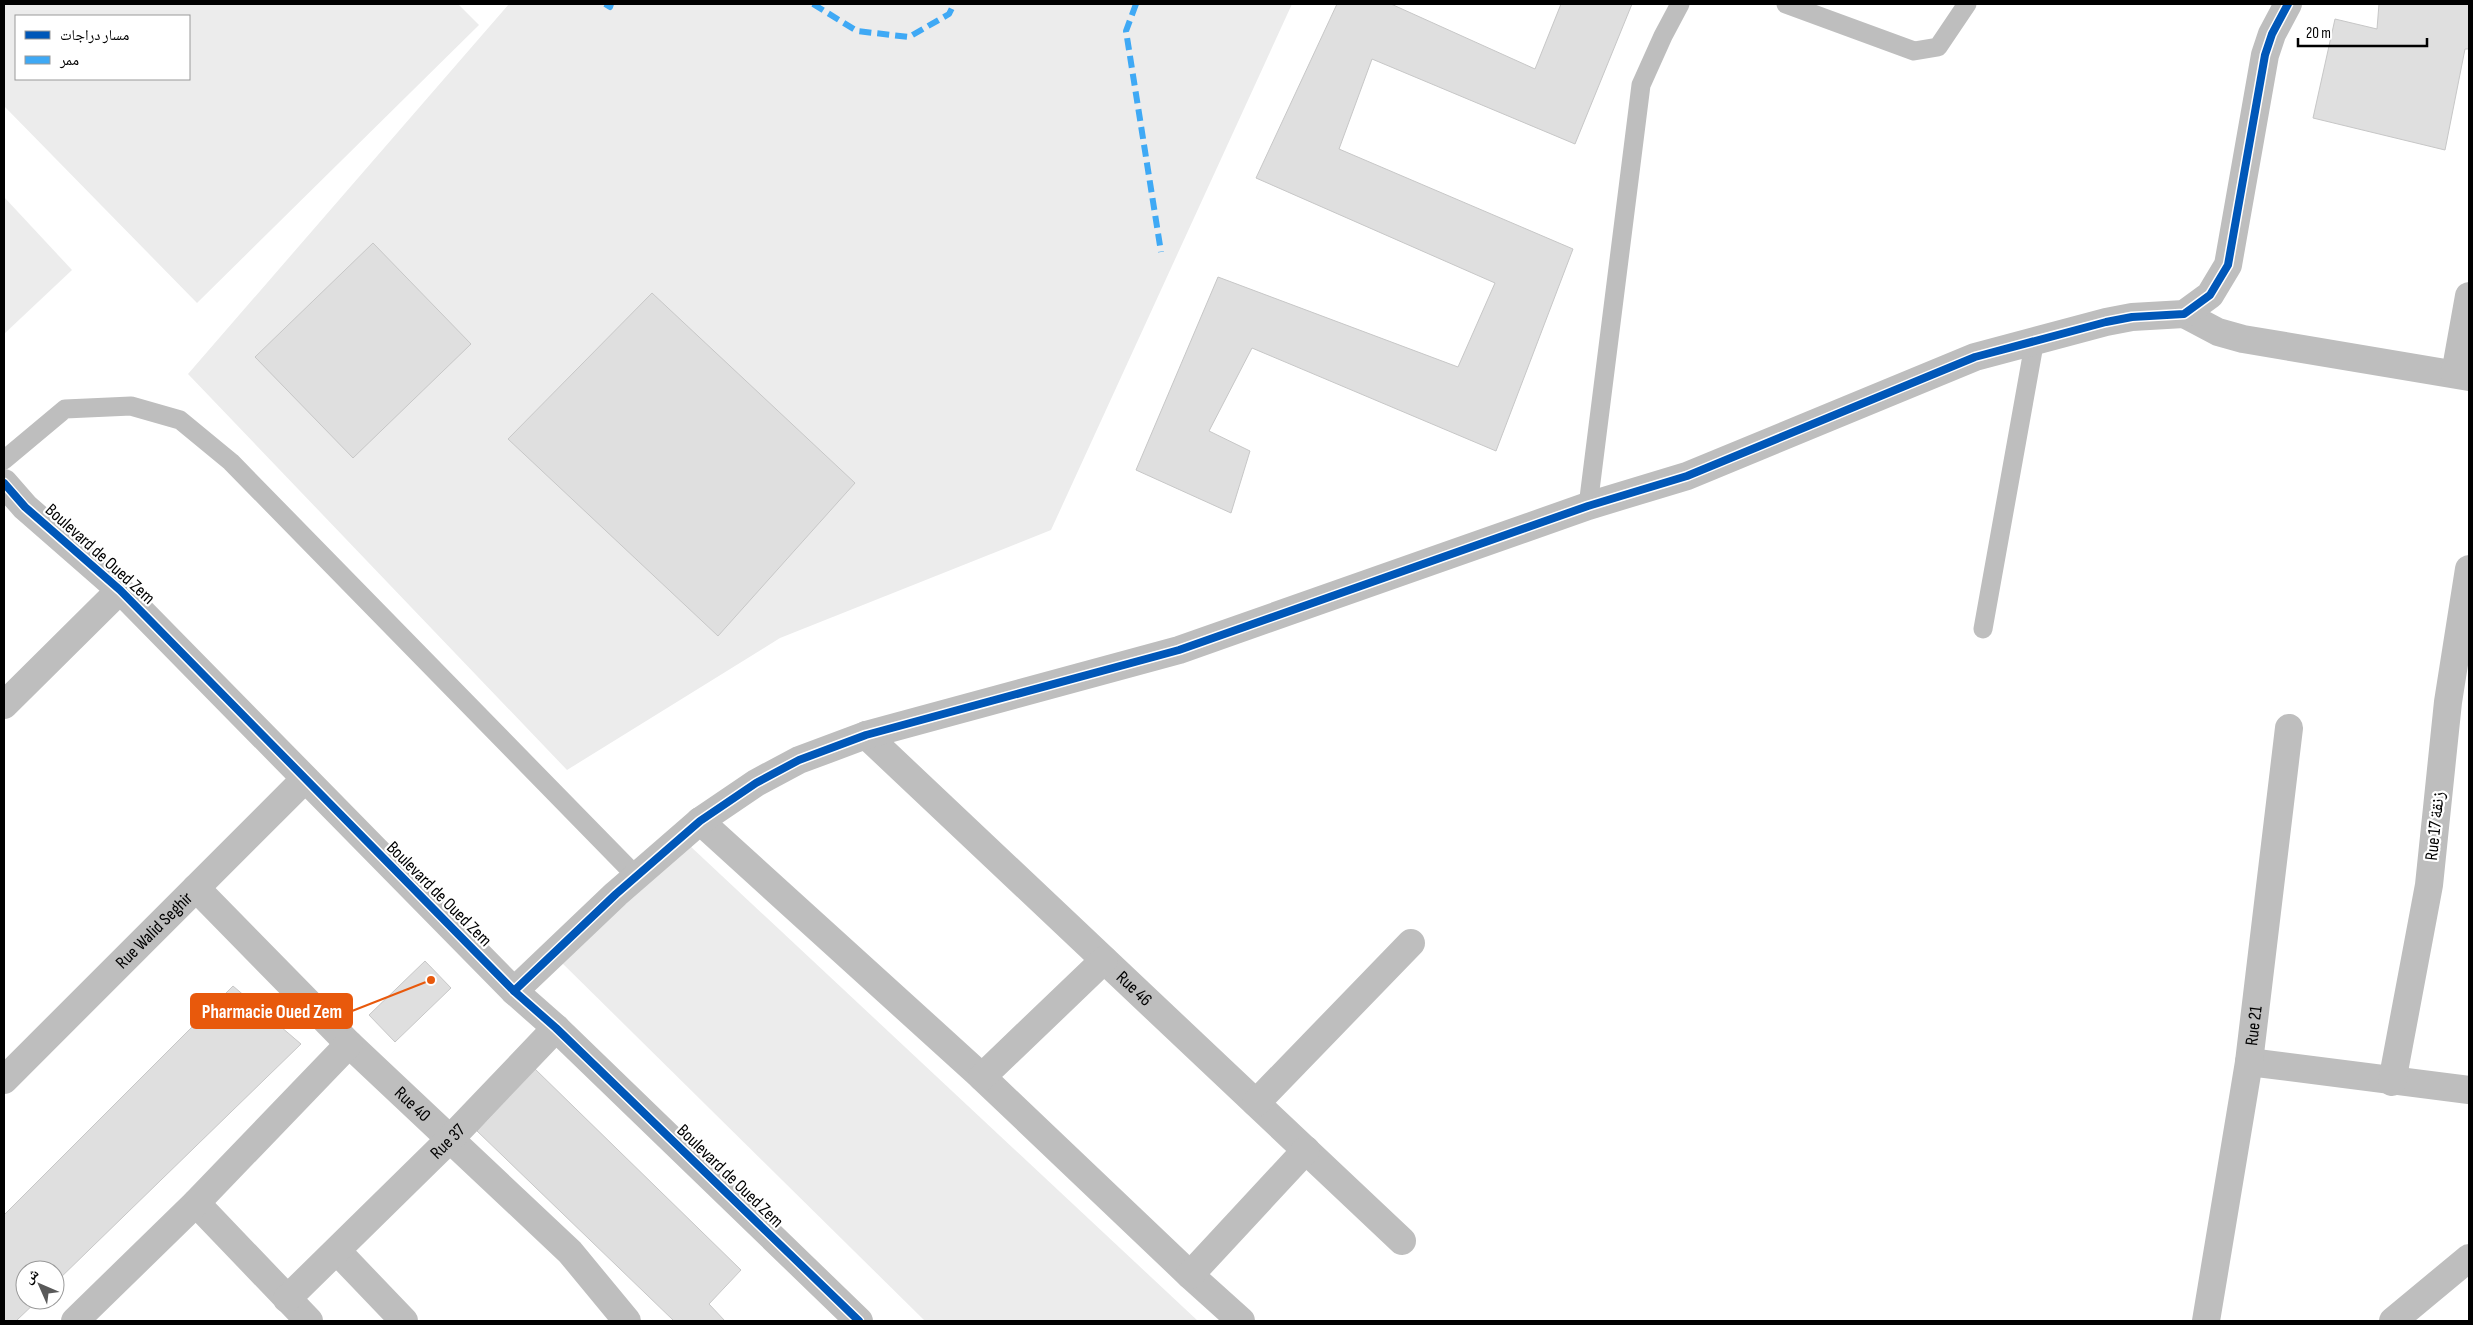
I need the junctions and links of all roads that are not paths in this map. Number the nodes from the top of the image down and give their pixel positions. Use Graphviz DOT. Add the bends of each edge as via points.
graph roads {
  1 [pos="1680,4"];
  2 [pos="1786,4"];
  3 [pos="1967,4"];
  4 [pos="2288,4"];
  5 [pos="2469,296"];
  6 [pos="2184,314"];
  7 [pos="2035,339"];
  8 [pos="2462,375"];
  9 [pos="4,460"];
  10 [pos="4,483"];
  11 [pos="1588,506"];
  12 [pos="14,509"];
  13 [pos="2469,569"];
  14 [pos="120,590"];
  15 [pos="1984,629"];
  16 [pos="4,705"];
  17 [pos="2288,728"];
  18 [pos="866,735"];
  19 [pos="305,779"];
  20 [pos="700,821"];
  21 [pos="637,877"];
  22 [pos="196,888"];
  23 [pos="1411,943"];
  24 [pos="1104,960"];
  25 [pos="514,991"];
  26 [pos="556,1028"];
  27 [pos="349,1044"];
  28 [pos="2249,1062"];
  29 [pos="982,1078"];
  30 [pos="4,1080"];
  31 [pos="2392,1082"];
  32 [pos="2469,1090"];
  33 [pos="1256,1103"];
  34 [pos="451,1138"];
  35 [pos="1306,1150"];
  36 [pos="196,1203"];
  37 [pos="1402,1241"];
  38 [pos="337,1251"];
  39 [pos="2469,1258"];
  40 [pos="1190,1275"];
  41 [pos="287,1299"];
  42 [pos="75,1321"];
  43 [pos="309,1321"];
  44 [pos="404,1321"];
  45 [pos="627,1321"];
  46 [pos="859,1321"];
  47 [pos="1241,1321"];
  48 [pos="2206,1321"];
  49 [pos="2393,1321"];
  1 -- 11 [label="lane" via="1641,85"];
  2 -- 3 [label="lane" via="1914,51 1938,47"];
  4 -- 6 [label="street" via="2265,55 2228,265 2210,295"];
  5 -- 8 [label="street"];
  6 -- 7 [label="street" via="2132,317"];
  6 -- 8 [label="street" via="2218,332 2243,339"];
  7 -- 11 [label="street" via="1975,357 1687,476"];
  7 -- 15 [label="lane"];
  9 -- 21 [label="lane" via="65,409 131,406 180,420 232,462"];
  10 -- 12 [label="street, Boulevard de Oued Zem"];
  11 -- 18 [label="street" via="1179,650"];
  12 -- 14 [label="street, Boulevard de Oued Zem"];
  13 -- 31 [label="street, Rue 17 زنقة" via="2448,702 2429,884"];
  14 -- 16 [label="street"];
  14 -- 19 [label="street, Boulevard de Oued Zem"];
  17 -- 28 [label="street, Rue 21"];
  18 -- 20 [label="street" via="799,760 756,783"];
  18 -- 24 [label="street, Rue 46"];
  19 -- 22 [label="street, Rue Walid Seghir"];
  19 -- 25 [label="street, Boulevard de Oued Zem"];
  20 -- 21 [label="street"];
  20 -- 29 [label="street"];
  21 -- 25 [label="street"];
  22 -- 27 [label="street, Rue 40"];
  22 -- 30 [label="street, Rue Walid Seghir"];
  23 -- 33 [label="street"];
  24 -- 29 [label="street"];
  24 -- 33 [label="street, Rue 46"];
  25 -- 26 [label="street, Boulevard de Oued Zem"];
  26 -- 34 [label="street, Rue 37"];
  26 -- 46 [label="street, Boulevard de Oued Zem"];
  27 -- 34 [label="street, Rue 40"];
  27 -- 36 [label="street"];
  28 -- 31 [label="street"];
  28 -- 48 [label="street, Rue 21"];
  29 -- 40 [label="street"];
  31 -- 32 [label="street"];
  33 -- 35 [label="street, Rue 46"];
  34 -- 38 [label="street, Rue 37"];
  34 -- 45 [label="street, Rue 40" via="570,1252"];
  35 -- 37 [label="street, Rue 46"];
  35 -- 40 [label="street"];
  36 -- 41 [label="street"];
  36 -- 42 [label="street"];
  38 -- 41 [label="street, Rue 37"];
  38 -- 44 [label="street"];
  39 -- 49 [label="street"];
  40 -- 47 [label="street"];
  41 -- 43 [label="street"];
}
